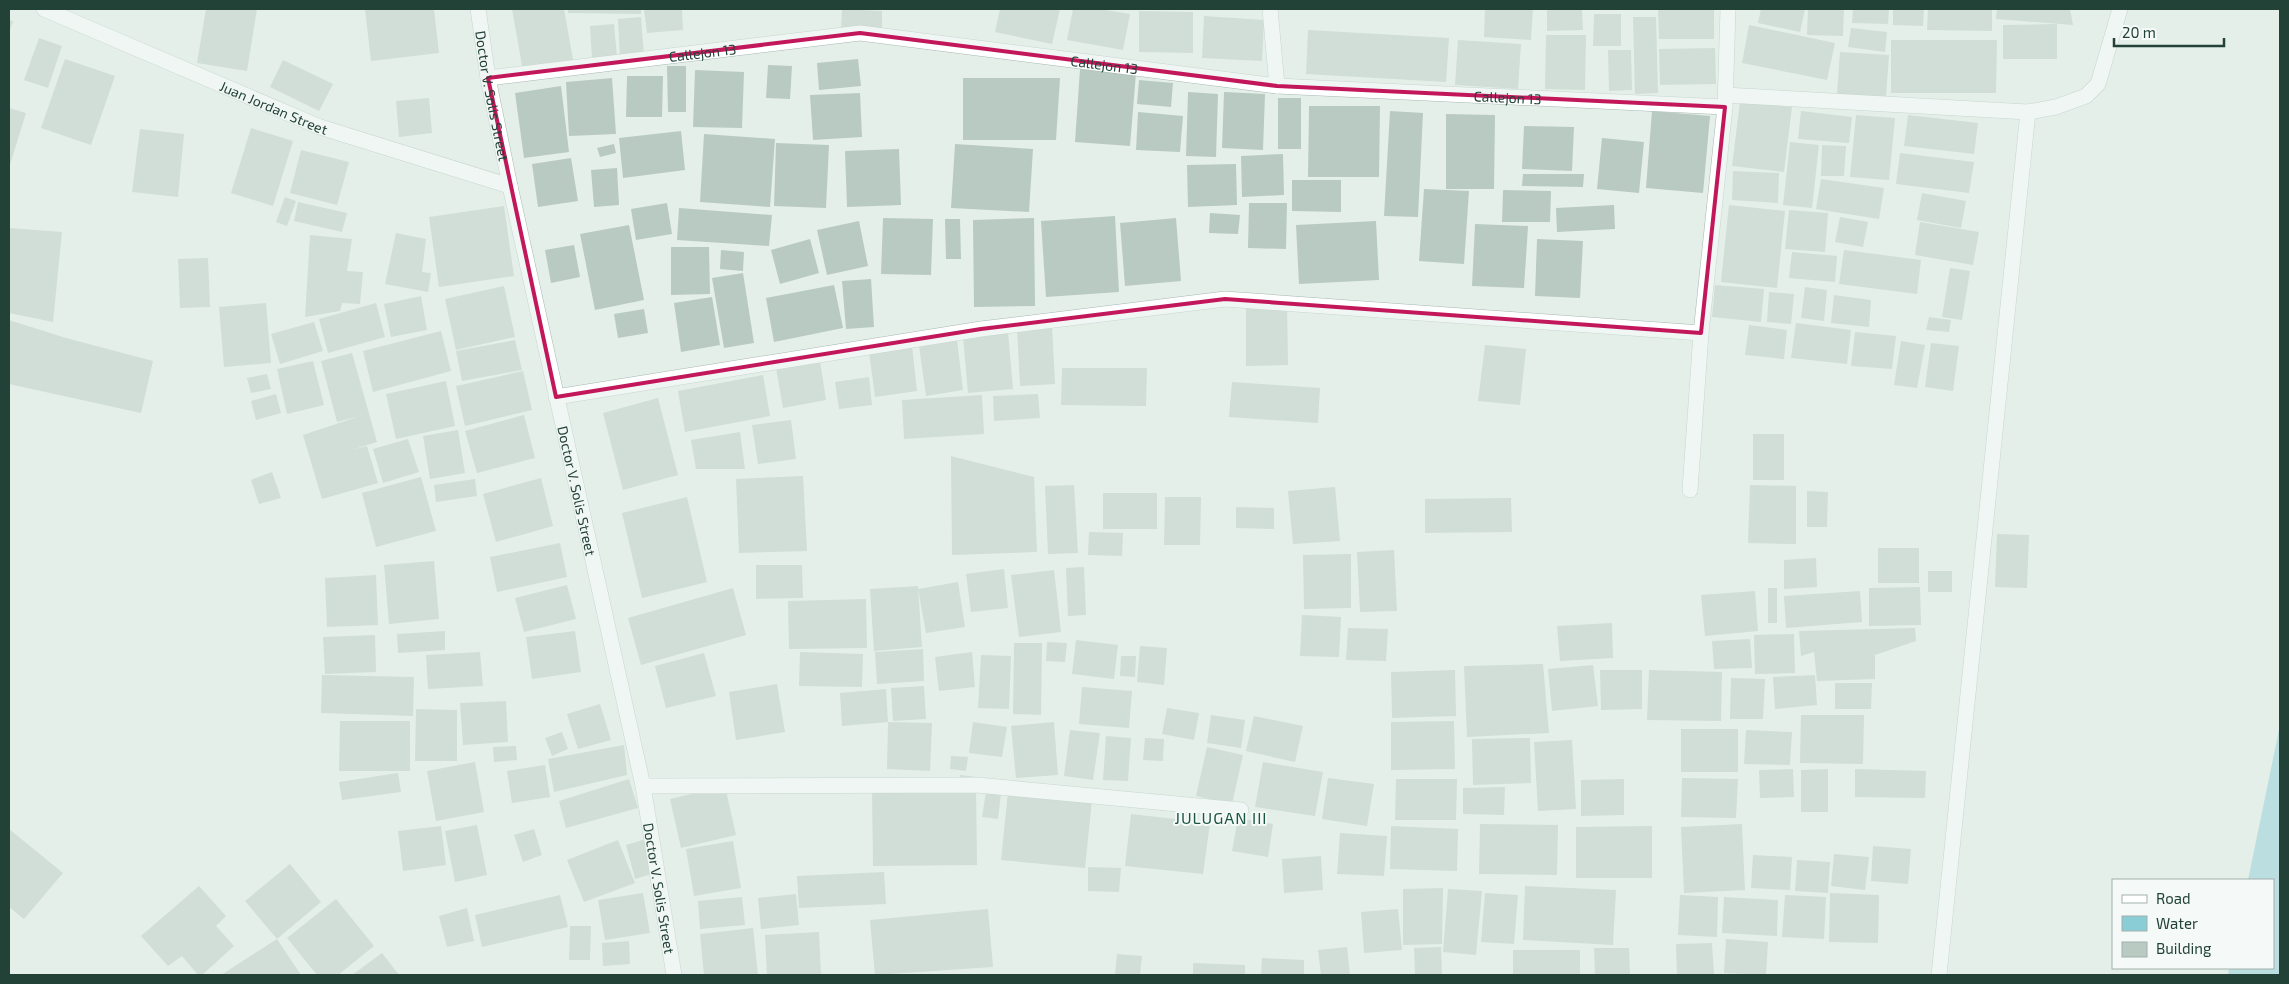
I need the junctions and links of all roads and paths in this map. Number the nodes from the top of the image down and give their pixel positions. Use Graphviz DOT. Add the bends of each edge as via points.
graph roads {
  1 [pos="44,9"];
  2 [pos="478,9"];
  3 [pos="1270,9"];
  4 [pos="1728,9"];
  5 [pos="2120,9"];
  6 [pos="488,78"];
  7 [pos="1277,86"];
  8 [pos="1725,101"];
  9 [pos="2028,112"];
  10 [pos="510,186"];
  11 [pos="1701,333"];
  12 [pos="556,396"];
  13 [pos="1690,490"];
  14 [pos="643,786"];
  15 [pos="1241,810"];
  16 [pos="674,975"];
  17 [pos="1939,975"];
  1 -- 10 [label="street, Juan Jordan Street" via="320,128"];
  2 -- 6 [label="street, Doctor V. Solis Street"];
  3 -- 7 [label="street"];
  4 -- 8 [label="street"];
  5 -- 9 [label="street, Callejon 13" via="2098,84 2086,96 2056,108"];
  6 -- 7 [label="street, Callejon 13" via="860,33"];
  6 -- 10 [label="street, Doctor V. Solis Street"];
  7 -- 8 [label="street, Callejon 13"];
  8 -- 9 [label="street, Callejon 13"];
  8 -- 11 [label="street"];
  9 -- 17 [label="street"];
  10 -- 12 [label="street, Doctor V. Solis Street"];
  11 -- 12 [label="street" via="1225,299 981,329"];
  11 -- 13 [label="street"];
  12 -- 14 [label="street, Doctor V. Solis Street"];
  14 -- 15 [label="street" via="977,785"];
  14 -- 16 [label="street, Doctor V. Solis Street"];
}
